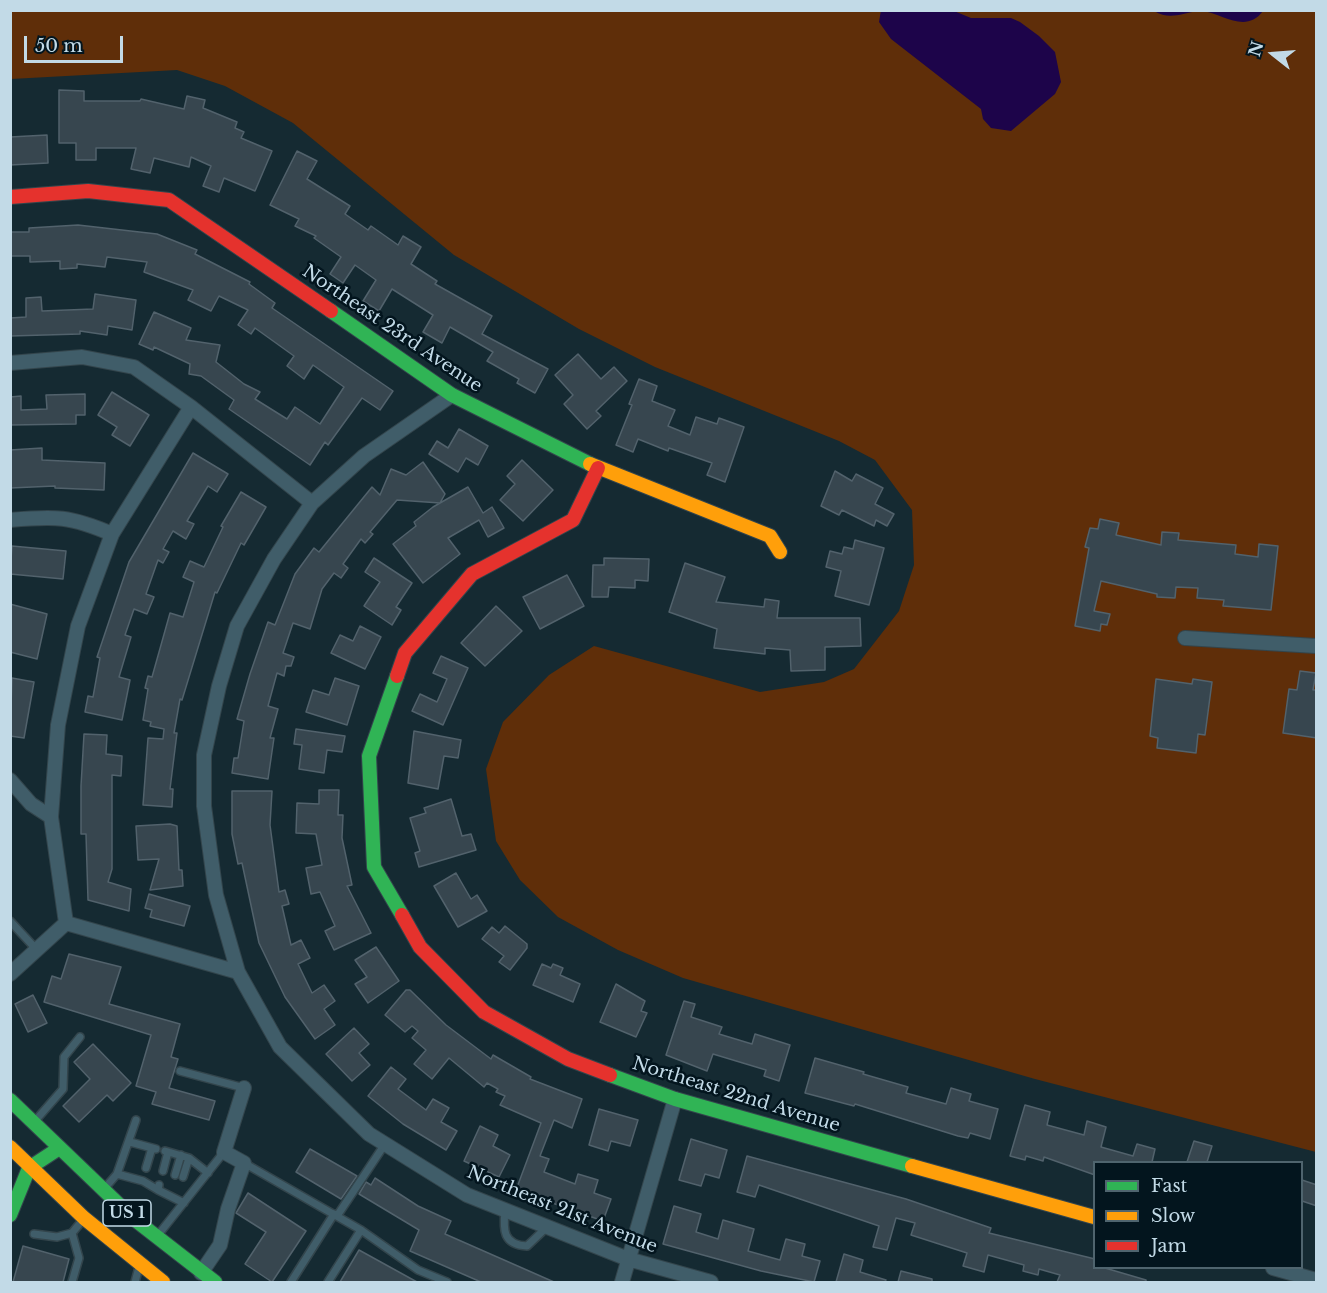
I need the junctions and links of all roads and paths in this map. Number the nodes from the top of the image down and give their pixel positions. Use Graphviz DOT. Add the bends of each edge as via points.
graph roads {
  1 [pos="10,197"];
  2 [pos="10,363"];
  3 [pos="452,395"];
  4 [pos="191,407"];
  5 [pos="598,468"];
  6 [pos="312,504"];
  7 [pos="10,520"];
  8 [pos="112,534"];
  9 [pos="780,552"];
  10 [pos="1185,638"];
  11 [pos="1317,646"];
  12 [pos="10,780"];
  13 [pos="51,817"];
  14 [pos="10,921"];
  15 [pos="66,923"];
  16 [pos="37,950"];
  17 [pos="238,972"];
  18 [pos="10,974"];
  19 [pos="80,1037"];
  20 [pos="180,1071"];
  21 [pos="244,1088"];
  22 [pos="675,1099"];
  23 [pos="10,1100"];
  24 [pos="136,1120"];
  25 [pos="33,1123"];
  26 [pos="130,1142"];
  27 [pos="385,1144"];
  28 [pos="10,1147"];
  29 [pos="58,1149"];
  30 [pos="224,1152"];
  31 [pos="181,1155"];
  32 [pos="189,1158"];
  33 [pos="244,1163"];
  34 [pos="29,1168"];
  35 [pos="147,1168"];
  36 [pos="163,1171"];
  37 [pos="207,1173"];
  38 [pos="117,1174"];
  39 [pos="175,1175"];
  40 [pos="183,1177"];
  41 [pos="102,1191"];
  42 [pos="176,1195"];
  43 [pos="505,1210"];
  44 [pos="10,1215"];
  45 [pos="336,1215"];
  46 [pos="1093,1216"];
  47 [pos="84,1217"];
  48 [pos="547,1227"];
  49 [pos="361,1230"];
  50 [pos="72,1233"];
  51 [pos="34,1234"];
  52 [pos="156,1238"];
  53 [pos="628,1259"];
  54 [pos="140,1264"];
  55 [pos="1277,1269"];
  56 [pos="201,1273"];
  57 [pos="1317,1280"];
  58 [pos="72,1282"];
  59 [pos="135,1282"];
  60 [pos="163,1282"];
  61 [pos="215,1282"];
  62 [pos="291,1282"];
  63 [pos="328,1282"];
  64 [pos="447,1282"];
  65 [pos="622,1282"];
  66 [pos="711,1282"];
  1 -- 3 [label="street, Northeast 23rd Avenue" via="88,191 169,200"];
  2 -- 4 [label="street" via="82,357 134,367"];
  3 -- 5 [label="street, Northeast 23rd Avenue"];
  3 -- 6 [label="street, Northeast 21st Avenue" via="364,456"];
  4 -- 6 [label="street"];
  4 -- 8 [label="street"];
  5 -- 9 [label="street, Northeast 23rd Avenue" via="770,536"];
  5 -- 22 [label="street, Northeast 22nd Avenue" via="573,520 472,574 405,653 369,756 374,867 420,947 484,1012 568,1059"];
  6 -- 17 [label="street, Northeast 21st Avenue" via="274,559 237,626 204,755 204,806 216,895"];
  7 -- 8 [label="street" via="80,520"];
  8 -- 13 [label="street" via="78,626 58,725"];
  10 -- 11 [label="street"];
  12 -- 13 [label="street" via="31,804"];
  13 -- 15 [label="street"];
  14 -- 16 [label="lane"];
  15 -- 16 [label="street"];
  15 -- 17 [label="street"];
  16 -- 18 [label="street"];
  17 -- 27 [label="street, Northeast 21st Avenue" via="280,1047 369,1134"];
  19 -- 25 [label="lane" via="64,1057 63,1089"];
  20 -- 21 [label="lane"];
  21 -- 30 [label="street"];
  22 -- 46 [label="street, Northeast 22nd Avenue"];
  22 -- 53 [label="street"];
  23 -- 25 [label="street, US 1"];
  24 -- 26 [label="lane"];
  25 -- 29 [label="street, US 1"];
  26 -- 35 [label="lane" via="154,1148"];
  26 -- 38 [label="lane"];
  27 -- 43 [label="street, Northeast 21st Avenue" via="467,1195"];
  27 -- 45 [label="lane"];
  28 -- 34 [label="street, US 1"];
  29 -- 34 [label="street"];
  29 -- 41 [label="street, US 1"];
  30 -- 33 [label="street"];
  30 -- 37 [label="lane"];
  31 -- 32 [label="lane"];
  31 -- 36 [label="lane" via="166,1152"];
  31 -- 39 [label="lane"];
  32 -- 37 [label="lane"];
  32 -- 40 [label="lane"];
  33 -- 45 [label="lane"];
  33 -- 56 [label="street" via="220,1245"];
  34 -- 44 [label="street"];
  34 -- 47 [label="street, US 1"];
  37 -- 42 [label="lane"];
  38 -- 41 [label="lane"];
  38 -- 42 [label="lane"];
  41 -- 52 [label="street, US 1"];
  42 -- 52 [label="lane"];
  43 -- 48 [label="street, Northeast 21st Avenue"];
  43 -- 48 [label="lane" via="504,1233 516,1245 526,1246"];
  45 -- 49 [label="lane"];
  45 -- 62 [label="lane"];
  47 -- 50 [label="lane"];
  47 -- 54 [label="street, US 1"];
  48 -- 53 [label="street, Northeast 21st Avenue"];
  49 -- 63 [label="lane"];
  49 -- 64 [label="lane" via="418,1270"];
  50 -- 51 [label="lane" via="57,1237"];
  50 -- 58 [label="lane" via="79,1258"];
  52 -- 56 [label="street, US 1"];
  53 -- 65 [label="street"];
  53 -- 66 [label="street, Northeast 21st Avenue"];
  54 -- 59 [label="lane"];
  54 -- 60 [label="street, US 1"];
  55 -- 57 [label="street"];
  56 -- 61 [label="street, US 1"];
}
